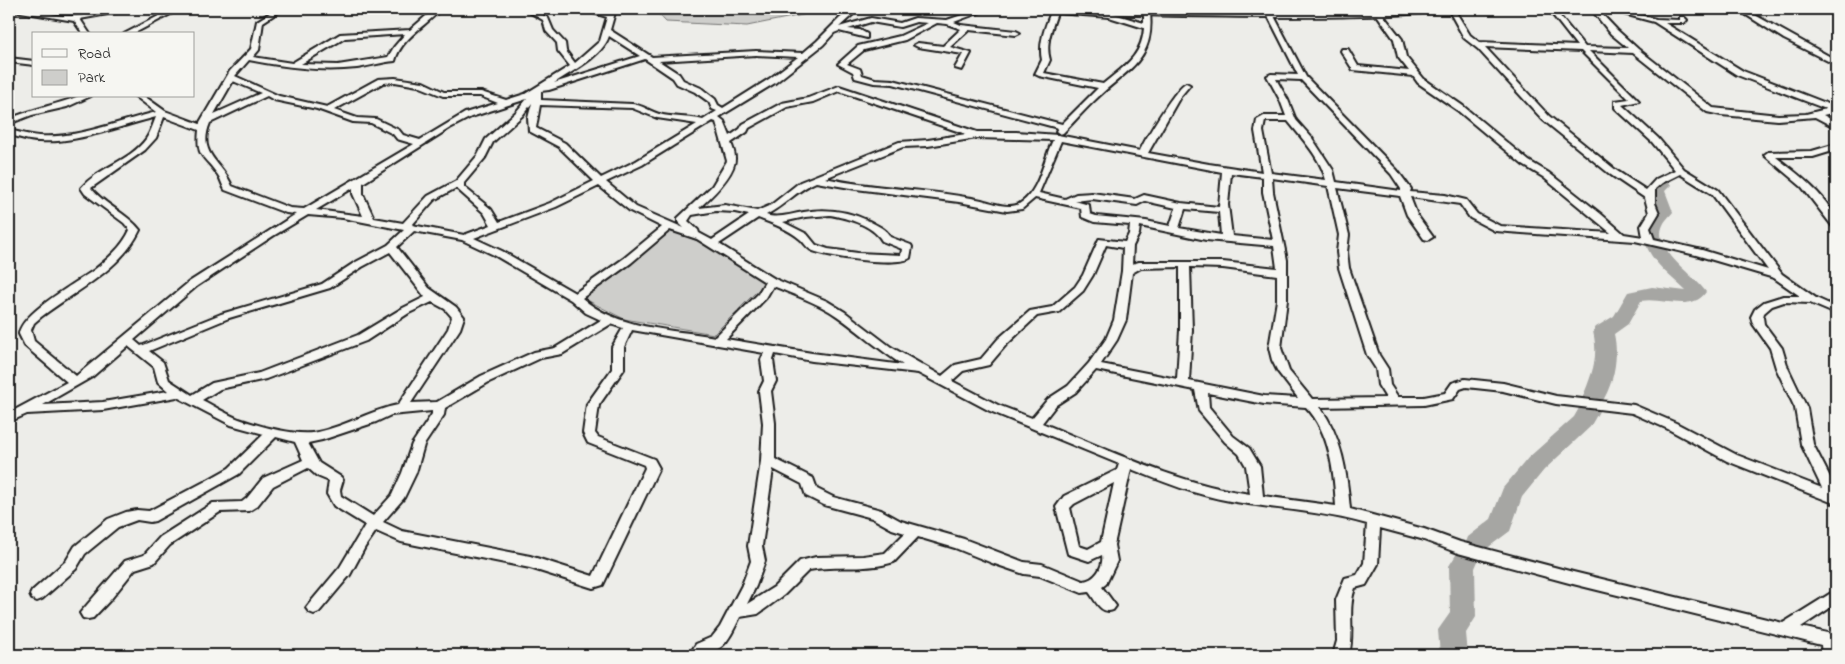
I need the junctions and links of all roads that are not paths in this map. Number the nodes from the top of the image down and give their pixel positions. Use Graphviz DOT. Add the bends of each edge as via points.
graph roads {
  1 [pos="15,9"];
  2 [pos="61,9"];
  3 [pos="132,9"];
  4 [pos="177,9"];
  5 [pos="280,9"];
  6 [pos="438,9"];
  7 [pos="527,9"];
  8 [pos="583,9"];
  9 [pos="856,9"];
  10 [pos="986,9"];
  11 [pos="1055,9"];
  12 [pos="1430,9"];
  13 [pos="1451,9"];
  14 [pos="1551,9"];
  15 [pos="1594,9"];
  16 [pos="1608,9"];
  17 [pos="1740,9"];
  18 [pos="1099,10"];
  19 [pos="1163,11"];
  20 [pos="1232,11"];
  21 [pos="1286,11"];
  22 [pos="1348,11"];
  23 [pos="1632,11"];
  24 [pos="37,12"];
  25 [pos="612,12"];
  26 [pos="1378,12"];
  27 [pos="1147,13"];
  28 [pos="1270,14"];
  29 [pos="74,18"];
  30 [pos="1682,18"];
  31 [pos="1656,21"];
  32 [pos="935,22"];
  33 [pos="948,22"];
  34 [pos="1149,27"];
  35 [pos="967,28"];
  36 [pos="834,30"];
  37 [pos="606,31"];
  38 [pos="87,32"];
  39 [pos="132,32"];
  40 [pos="410,32"];
  41 [pos="1016,33"];
  42 [pos="864,36"];
  43 [pos="1477,44"];
  44 [pos="918,45"];
  45 [pos="945,48"];
  46 [pos="1582,48"];
  47 [pos="1345,51"];
  48 [pos="1635,51"];
  49 [pos="805,55"];
  50 [pos="249,58"];
  51 [pos="649,58"];
  52 [pos="9,60"];
  53 [pos="32,63"];
  54 [pos="1836,63"];
  55 [pos="293,66"];
  56 [pos="574,67"];
  57 [pos="959,68"];
  58 [pos="1415,74"];
  59 [pos="231,77"];
  60 [pos="1303,78"];
  61 [pos="1186,86"];
  62 [pos="1104,87"];
  63 [pos="266,94"];
  64 [pos="538,94"];
  65 [pos="82,98"];
  66 [pos="142,98"];
  67 [pos="506,103"];
  68 [pos="1835,109"];
  69 [pos="327,110"];
  70 [pos="724,111"];
  71 [pos="162,113"];
  72 [pos="1817,115"];
  73 [pos="714,118"];
  74 [pos="1291,119"];
  75 [pos="9,122"];
  76 [pos="705,123"];
  77 [pos="204,125"];
  78 [pos="1836,125"];
  79 [pos="1064,127"];
  80 [pos="9,132"];
  81 [pos="978,136"];
  82 [pos="1056,138"];
  83 [pos="727,142"];
  84 [pos="421,143"];
  85 [pos="1836,147"];
  86 [pos="1143,154"];
  87 [pos="1227,170"];
  88 [pos="1682,171"];
  89 [pos="1267,176"];
  90 [pos="816,179"];
  91 [pos="358,182"];
  92 [pos="459,182"];
  93 [pos="602,183"];
  94 [pos="1330,185"];
  95 [pos="1404,194"];
  96 [pos="1034,195"];
  97 [pos="1649,196"];
  98 [pos="1068,201"];
  99 [pos="1137,202"];
  100 [pos="1181,206"];
  101 [pos="1224,210"];
  102 [pos="308,212"];
  103 [pos="687,213"];
  104 [pos="757,215"];
  105 [pos="370,220"];
  106 [pos="772,221"];
  107 [pos="1134,223"];
  108 [pos="1836,225"];
  109 [pos="669,226"];
  110 [pos="497,227"];
  111 [pos="408,228"];
  112 [pos="1174,230"];
  113 [pos="1620,236"];
  114 [pos="701,237"];
  115 [pos="1428,237"];
  116 [pos="465,238"];
  117 [pos="1227,239"];
  118 [pos="1650,241"];
  119 [pos="713,244"];
  120 [pos="1280,244"];
  121 [pos="1128,246"];
  122 [pos="392,247"];
  123 [pos="1185,264"];
  124 [pos="1127,271"];
  125 [pos="1282,272"];
  126 [pos="1778,276"];
  127 [pos="771,281"];
  128 [pos="433,297"];
  129 [pos="575,298"];
  130 [pos="1812,300"];
  131 [pos="1836,311"];
  132 [pos="610,320"];
  133 [pos="629,326"];
  134 [pos="127,340"];
  135 [pos="717,340"];
  136 [pos="141,350"];
  137 [pos="770,350"];
  138 [pos="1093,366"];
  139 [pos="923,371"];
  140 [pos="76,382"];
  141 [pos="943,382"];
  142 [pos="1183,384"];
  143 [pos="1201,388"];
  144 [pos="178,393"];
  145 [pos="192,400"];
  146 [pos="1394,400"];
  147 [pos="1311,403"];
  148 [pos="438,406"];
  149 [pos="402,408"];
  150 [pos="23,410"];
  151 [pos="9,418"];
  152 [pos="1034,424"];
  153 [pos="274,432"];
  154 [pos="300,439"];
  155 [pos="768,461"];
  156 [pos="310,462"];
  157 [pos="1124,467"];
  158 [pos="1835,498"];
  159 [pos="1257,500"];
  160 [pos="1343,512"];
  161 [pos="1374,520"];
  162 [pos="374,523"];
  163 [pos="915,531"];
  164 [pos="1107,545"];
  165 [pos="1093,586"];
  166 [pos="37,595"];
  167 [pos="1836,596"];
  168 [pos="1108,606"];
  169 [pos="314,608"];
  170 [pos="736,611"];
  171 [pos="88,613"];
  172 [pos="1784,630"];
  173 [pos="1833,646"];
  174 [pos="697,655"];
  175 [pos="1341,655"];
  1 -- 24 [label="street"];
  2 -- 24 [label="street"];
  3 -- 29 [label="street"];
  4 -- 39 [label="street"];
  5 -- 50 [label="street" via="260,21 255,50"];
  6 -- 40 [label="street"];
  7 -- 56 [label="street" via="546,19 550,31"];
  8 -- 25 [label="street"];
  9 -- 36 [label="street"];
  10 -- 33 [label="street"];
  11 -- 18 [label="street"];
  11 -- 34 [label="street" via="1110,15"];
  11 -- 62 [label="street" via="1045,41 1046,60 1039,74"];
  12 -- 26 [label="street"];
  13 -- 43 [label="street" via="1467,36"];
  14 -- 46 [label="street"];
  15 -- 48 [label="street"];
  16 -- 23 [label="street"];
  17 -- 54 [label="street"];
  18 -- 27 [label="street"];
  19 -- 20 [label="street"];
  19 -- 27 [label="street"];
  20 -- 28 [label="street"];
  21 -- 22 [label="street"];
  21 -- 28 [label="street"];
  22 -- 26 [label="street"];
  23 -- 31 [label="street"];
  24 -- 29 [label="street"];
  25 -- 37 [label="street"];
  26 -- 58 [label="street" via="1398,38 1402,57"];
  27 -- 34 [label="street"];
  28 -- 60 [label="street"];
  29 -- 38 [label="street"];
  30 -- 31 [label="street" via="1682,22"];
  31 -- 68 [label="street" via="1740,73"];
  32 -- 33 [label="street"];
  32 -- 36 [label="street" via="915,20 900,26 871,20"];
  32 -- 79 [label="street" via="902,38 861,48 842,64 865,79 893,82"];
  33 -- 35 [label="street"];
  34 -- 62 [label="street" via="1146,42 1137,58"];
  35 -- 41 [label="street"];
  35 -- 45 [label="street"];
  36 -- 42 [label="street"];
  36 -- 49 [label="street"];
  37 -- 51 [label="street"];
  37 -- 56 [label="street" via="599,47"];
  40 -- 55 [label="street" via="343,36"];
  40 -- 55 [label="street" via="394,50 392,59 340,67"];
  43 -- 46 [label="street"];
  43 -- 97 [label="street" via="1546,118 1614,173"];
  44 -- 45 [label="street"];
  45 -- 57 [label="street" via="967,52"];
  46 -- 48 [label="street"];
  46 -- 88 [label="street" via="1635,101 1618,103 1618,106 1655,140"];
  47 -- 58 [label="street" via="1356,68"];
  48 -- 72 [label="street" via="1710,110 1780,118"];
  49 -- 51 [label="street" via="756,53"];
  49 -- 70 [label="street"];
  50 -- 55 [label="street"];
  50 -- 59 [label="street"];
  51 -- 64 [label="street"];
  51 -- 70 [label="street"];
  52 -- 53 [label="street"];
  56 -- 64 [label="street"];
  58 -- 113 [label="street"];
  59 -- 63 [label="street"];
  59 -- 77 [label="street"];
  60 -- 74 [label="street" via="1271,76"];
  60 -- 95 [label="street" via="1394,172 1406,189"];
  61 -- 86 [label="street" via="1178,92 1168,113 1148,140"];
  62 -- 79 [label="street"];
  63 -- 69 [label="street"];
  63 -- 77 [label="street"];
  64 -- 67 [label="street"];
  64 -- 76 [label="street" via="592,106 640,107 657,116"];
  64 -- 92 [label="street" via="488,141 482,156"];
  64 -- 93 [label="street" via="531,115 532,129 562,146"];
  65 -- 75 [label="street"];
  66 -- 71 [label="street"];
  67 -- 69 [label="street" via="480,94 442,94 420,84 388,80"];
  67 -- 84 [label="street" via="468,115"];
  68 -- 72 [label="street"];
  69 -- 84 [label="street" via="356,120 373,121 400,137"];
  70 -- 73 [label="street"];
  71 -- 77 [label="street"];
  71 -- 80 [label="street" via="55,138 42,139"];
  71 -- 140 [label="street" via="150,141 86,188 127,221 135,230 132,238 116,257 36,315 25,330 29,342"];
  72 -- 78 [label="street"];
  73 -- 76 [label="street"];
  73 -- 83 [label="street" via="720,122"];
  74 -- 89 [label="street" via="1261,120 1258,131"];
  74 -- 94 [label="street" via="1328,170"];
  76 -- 93 [label="street"];
  77 -- 102 [label="street" via="202,143 205,156 223,175 228,188 289,211"];
  79 -- 82 [label="street"];
  81 -- 82 [label="street"];
  81 -- 83 [label="street" via="839,88 810,100 785,105 746,126"];
  81 -- 90 [label="street" via="891,147"];
  82 -- 86 [label="street"];
  82 -- 96 [label="street"];
  83 -- 103 [label="street" via="731,157 726,171 715,188"];
  84 -- 91 [label="street"];
  85 -- 108 [label="street" via="1813,154 1768,155 1805,185"];
  86 -- 87 [label="street"];
  87 -- 89 [label="street"];
  87 -- 101 [label="street"];
  88 -- 97 [label="street" via="1653,184"];
  88 -- 126 [label="street" via="1715,192"];
  89 -- 94 [label="street"];
  89 -- 120 [label="street"];
  90 -- 96 [label="street" via="873,189 946,196 1009,208 1021,206"];
  90 -- 104 [label="street"];
  91 -- 102 [label="street"];
  91 -- 105 [label="street" via="358,194"];
  92 -- 110 [label="street" via="460,188 488,211"];
  92 -- 111 [label="street" via="431,198"];
  93 -- 109 [label="street" via="632,209"];
  93 -- 110 [label="street"];
  94 -- 95 [label="street"];
  94 -- 146 [label="street" via="1342,222 1344,268 1373,355 1382,369 1384,386"];
  95 -- 113 [label="street" via="1463,202 1473,216 1498,229"];
  95 -- 115 [label="street" via="1412,215"];
  96 -- 98 [label="street"];
  97 -- 118 [label="street" via="1654,213 1645,226"];
  98 -- 99 [label="street" via="1092,196"];
  98 -- 107 [label="street" via="1086,207 1085,215 1088,217"];
  99 -- 100 [label="street" via="1144,198"];
  99 -- 107 [label="street"];
  100 -- 101 [label="street"];
  100 -- 112 [label="street"];
  101 -- 117 [label="street"];
  102 -- 105 [label="street"];
  102 -- 134 [label="street" via="193,284"];
  103 -- 104 [label="street" via="724,208"];
  103 -- 114 [label="street" via="683,222"];
  104 -- 106 [label="street"];
  104 -- 119 [label="street"];
  105 -- 111 [label="street"];
  106 -- 106 [label="street" via="803,236 812,247 856,256 902,260 906,256 907,247 903,244 886,239 867,222 852,217 820,211"];
  107 -- 112 [label="street"];
  107 -- 121 [label="street" via="1134,234"];
  109 -- 114 [label="street"];
  109 -- 129 [label="street"];
  110 -- 116 [label="street"];
  111 -- 116 [label="street"];
  111 -- 122 [label="street"];
  112 -- 117 [label="street"];
  113 -- 118 [label="street"];
  114 -- 119 [label="street"];
  116 -- 129 [label="street" via="498,253"];
  117 -- 120 [label="street"];
  118 -- 126 [label="street"];
  119 -- 127 [label="street"];
  120 -- 125 [label="street"];
  121 -- 124 [label="street"];
  121 -- 141 [label="street" via="1103,241 1079,289 1055,310 1034,313 985,362 959,368"];
  122 -- 128 [label="street" via="414,278"];
  122 -- 136 [label="street" via="316,290 296,293 225,316"];
  123 -- 124 [label="street" via="1139,265"];
  123 -- 125 [label="street"];
  123 -- 142 [label="street"];
  124 -- 138 [label="street" via="1120,320"];
  125 -- 147 [label="street" via="1276,342 1278,360 1296,389"];
  126 -- 130 [label="street"];
  127 -- 135 [label="street" via="762,296"];
  127 -- 139 [label="street" via="841,314 887,350"];
  128 -- 145 [label="street" via="362,338 262,376 216,386"];
  128 -- 149 [label="street" via="453,308 458,317"];
  129 -- 132 [label="street" via="590,311"];
  130 -- 131 [label="street"];
  130 -- 158 [label="street" via="1776,301 1759,311 1757,317 1801,408 1807,444"];
  132 -- 133 [label="street"];
  132 -- 148 [label="street" via="558,351 538,354"];
  133 -- 135 [label="street"];
  133 -- 162 [label="street" via="618,348 618,369 592,404 589,434 593,440 648,462 652,468 598,581 530,562 401,536"];
  134 -- 136 [label="street"];
  134 -- 140 [label="street"];
  135 -- 137 [label="street"];
  136 -- 144 [label="street" via="159,365 164,382"];
  137 -- 139 [label="street"];
  137 -- 155 [label="street" via="767,360 770,381 765,391 769,423"];
  138 -- 142 [label="street"];
  138 -- 152 [label="street" via="1072,389 1052,402"];
  139 -- 141 [label="street"];
  140 -- 150 [label="street"];
  141 -- 152 [label="street"];
  142 -- 143 [label="street"];
  143 -- 147 [label="street" via="1264,400"];
  143 -- 159 [label="street" via="1203,408 1229,439 1244,451 1253,466"];
  144 -- 145 [label="street"];
  144 -- 150 [label="street" via="141,403 103,408"];
  145 -- 153 [label="street" via="234,422"];
  146 -- 147 [label="street"];
  146 -- 158 [label="street" via="1424,401 1449,396 1456,386 1465,382 1556,400 1634,409 1732,458"];
  147 -- 160 [label="street" via="1328,432 1340,470"];
  148 -- 149 [label="street"];
  148 -- 162 [label="street" via="438,415 418,444 409,473 396,498"];
  149 -- 154 [label="street" via="318,437"];
  150 -- 151 [label="street"];
  152 -- 157 [label="street"];
  153 -- 154 [label="street"];
  153 -- 166 [label="street" via="234,471 209,486 150,518 137,515 114,523 80,550 71,565"];
  154 -- 156 [label="street"];
  155 -- 163 [label="street" via="808,481 811,492 829,501 876,514"];
  155 -- 170 [label="street" via="755,546 758,561 750,586"];
  156 -- 162 [label="street" via="336,480 332,490 339,502"];
  156 -- 171 [label="street" via="268,482 244,507 218,507 165,541 149,559 130,565"];
  157 -- 159 [label="street" via="1200,490"];
  157 -- 164 [label="street"];
  157 -- 164 [label="street" via="1063,506 1073,550 1089,555"];
  159 -- 160 [label="street"];
  160 -- 161 [label="street"];
  161 -- 172 [label="street" via="1573,578"];
  161 -- 175 [label="street" via="1371,564 1361,581 1350,582 1343,600 1345,641"];
  162 -- 169 [label="street" via="345,571"];
  163 -- 165 [label="street" via="934,534 1024,568 1042,570 1082,587"];
  163 -- 170 [label="street" via="889,558 805,565 780,591 753,610"];
  164 -- 165 [label="street" via="1110,561"];
  165 -- 168 [label="street"];
  167 -- 172 [label="street"];
  170 -- 174 [label="street" via="717,642 702,648"];
  172 -- 173 [label="street"];
}
